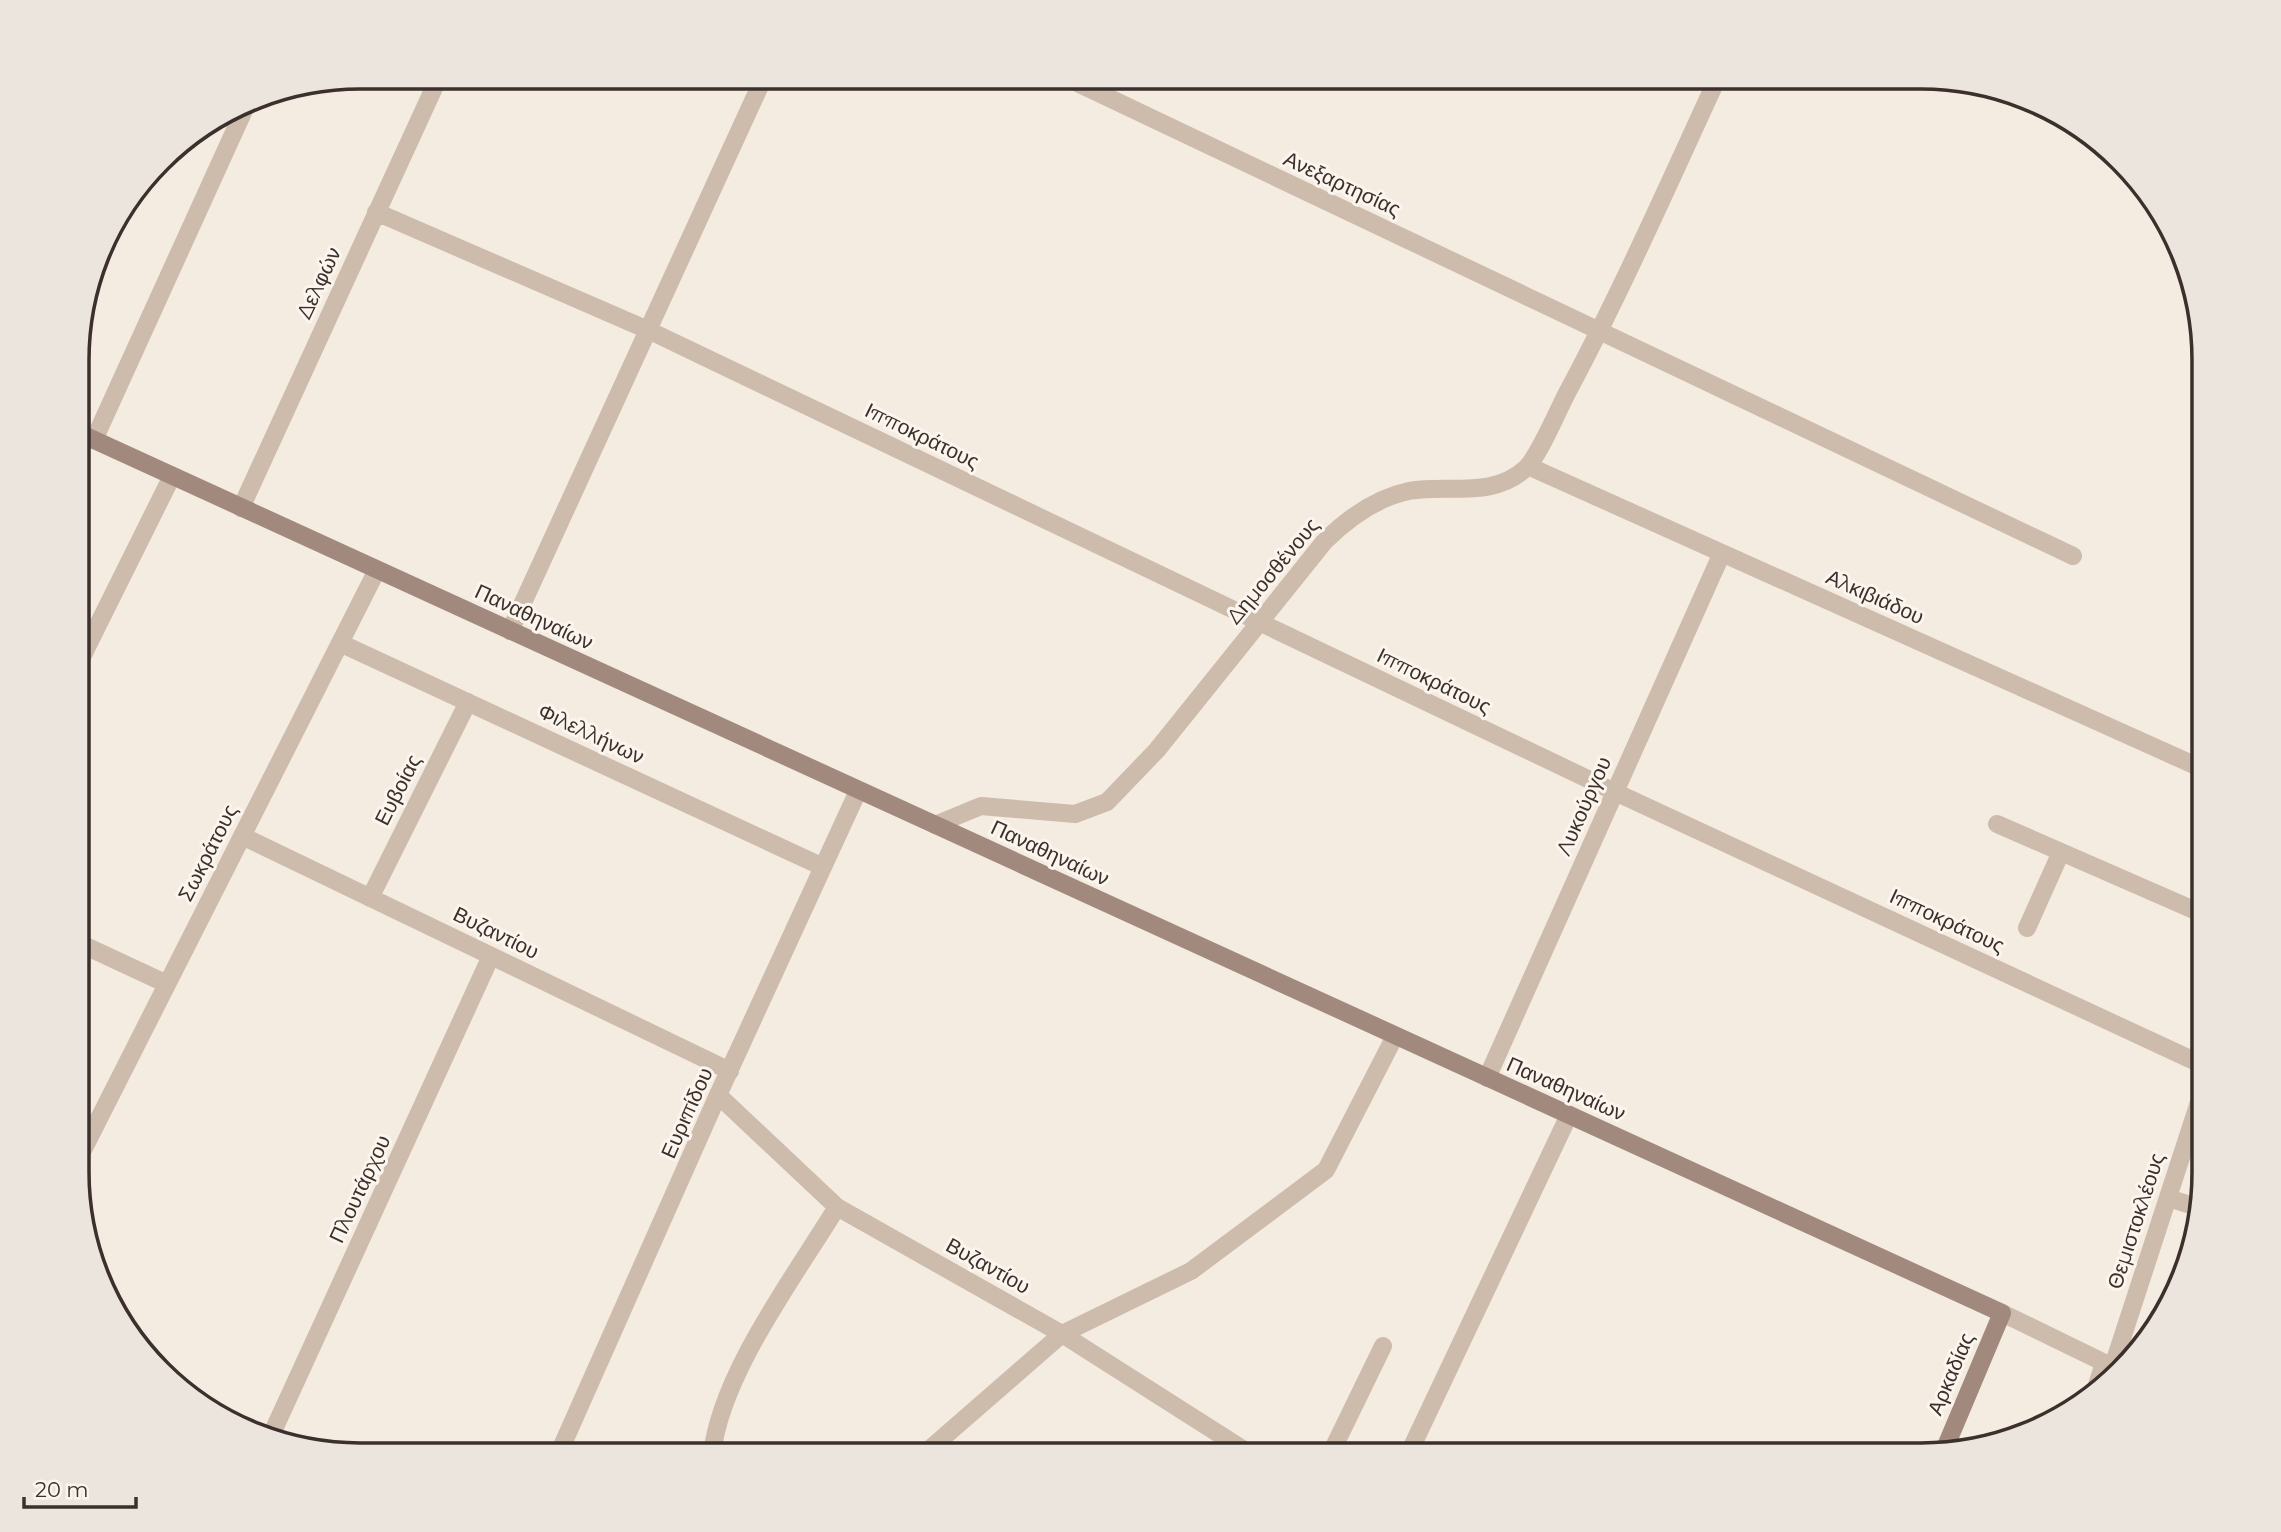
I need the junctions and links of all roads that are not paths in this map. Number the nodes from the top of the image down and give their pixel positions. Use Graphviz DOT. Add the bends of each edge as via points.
graph roads {
  1 [pos="433,89"];
  2 [pos="758,89"];
  3 [pos="1090,89"];
  4 [pos="1712,89"];
  5 [pos="241,117"];
  6 [pos="376,212"];
  7 [pos="648,330"];
  8 [pos="1599,332"];
  9 [pos="89,433"];
  10 [pos="89,438"];
  11 [pos="1528,466"];
  12 [pos="172,476"];
  13 [pos="241,508"];
  14 [pos="1722,553"];
  15 [pos="2073,556"];
  16 [pos="377,570"];
  17 [pos="1259,622"];
  18 [pos="510,631"];
  19 [pos="89,643"];
  20 [pos="340,643"];
  21 [pos="468,702"];
  22 [pos="2192,764"];
  23 [pos="858,791"];
  24 [pos="1615,792"];
  25 [pos="1997,824"];
  26 [pos="935,825"];
  27 [pos="242,836"];
  28 [pos="2062,852"];
  29 [pos="823,867"];
  30 [pos="370,898"];
  31 [pos="2192,909"];
  32 [pos="2026,928"];
  33 [pos="89,948"];
  34 [pos="491,956"];
  35 [pos="167,984"];
  36 [pos="1395,1036"];
  37 [pos="2192,1060"];
  38 [pos="730,1071"];
  39 [pos="1486,1077"];
  40 [pos="718,1095"];
  41 [pos="1569,1115"];
  42 [pos="2192,1124"];
  43 [pos="89,1138"];
  44 [pos="2168,1198"];
  45 [pos="2189,1205"];
  46 [pos="837,1207"];
  47 [pos="2002,1313"];
  48 [pos="1062,1334"];
  49 [pos="1383,1346"];
  50 [pos="2112,1363"];
  51 [pos="2110,1365"];
  52 [pos="274,1428"];
  53 [pos="1948,1441"];
  54 [pos="563,1443"];
  55 [pos="713,1443"];
  56 [pos="937,1443"];
  57 [pos="1233,1443"];
  58 [pos="1336,1443"];
  59 [pos="1415,1443"];
  1 -- 6 [label="street, Δελφών"];
  2 -- 7 [label="street"];
  3 -- 8 [label="street, Ανεξαρτησίας"];
  4 -- 8 [label="street"];
  5 -- 9 [label="street"];
  6 -- 7 [label="street, Ιπποκράτους"];
  6 -- 13 [label="street, Δελφών"];
  7 -- 17 [label="street, Ιπποκράτους"];
  7 -- 18 [label="street"];
  8 -- 11 [label="street"];
  8 -- 15 [label="street, Ανεξαρτησίας"];
  10 -- 12 [label="street, Παναθηναίων"];
  11 -- 14 [label="street, Αλκιβιάδου"];
  11 -- 17 [label="street, Δημοσθένους" via="1486,487 1410,491 1364,509 1324,542"];
  12 -- 13 [label="street, Παναθηναίων"];
  12 -- 19 [label="street"];
  13 -- 16 [label="street, Παναθηναίων"];
  14 -- 22 [label="street, Αλκιβιάδου"];
  14 -- 24 [label="street, Λυκούργου"];
  16 -- 18 [label="street, Παναθηναίων"];
  16 -- 20 [label="street, Σωκράτους"];
  17 -- 24 [label="street, Ιπποκράτους"];
  17 -- 26 [label="street, Δημοσθένους" via="1157,750 1107,802 1075,814 981,806"];
  18 -- 23 [label="street, Παναθηναίων"];
  20 -- 21 [label="street, Φιλελλήνων"];
  20 -- 27 [label="street, Σωκράτους"];
  21 -- 29 [label="street, Φιλελλήνων"];
  21 -- 30 [label="street, Ευβοίας"];
  23 -- 26 [label="street, Παναθηναίων"];
  23 -- 29 [label="street, Ευριπίδου"];
  24 -- 37 [label="street, Ιπποκράτους"];
  24 -- 39 [label="street, Λυκούργου"];
  25 -- 28 [label="street"];
  26 -- 36 [label="street, Παναθηναίων"];
  27 -- 30 [label="street, Βυζαντίου"];
  27 -- 35 [label="street, Σωκράτους"];
  28 -- 31 [label="street"];
  28 -- 32 [label="street"];
  29 -- 38 [label="street, Ευριπίδου"];
  30 -- 34 [label="street, Βυζαντίου"];
  33 -- 35 [label="street"];
  34 -- 38 [label="street, Βυζαντίου"];
  34 -- 52 [label="street, Πλουτάρχου"];
  35 -- 43 [label="street, Σωκράτους"];
  36 -- 39 [label="street, Παναθηναίων"];
  36 -- 48 [label="street" via="1326,1170 1191,1271"];
  38 -- 40 [label="street, Ευριπίδου"];
  39 -- 41 [label="street, Παναθηναίων"];
  40 -- 46 [label="street, Βυζαντίου"];
  40 -- 54 [label="street, Ευριπίδου"];
  41 -- 47 [label="street, Παναθηναίων"];
  41 -- 59 [label="street"];
  42 -- 44 [label="street, Θεμιστοκλέους"];
  44 -- 45 [label="street"];
  44 -- 50 [label="street, Θεμιστοκλέους"];
  46 -- 48 [label="street, Βυζαντίου"];
  46 -- 55 [label="street" via="761,1331 726,1399"];
  47 -- 51 [label="street"];
  47 -- 53 [label="street, Αρκαδίας"];
  48 -- 56 [label="street"];
  48 -- 57 [label="street, Βυζαντίου"];
  49 -- 58 [label="street"];
}
